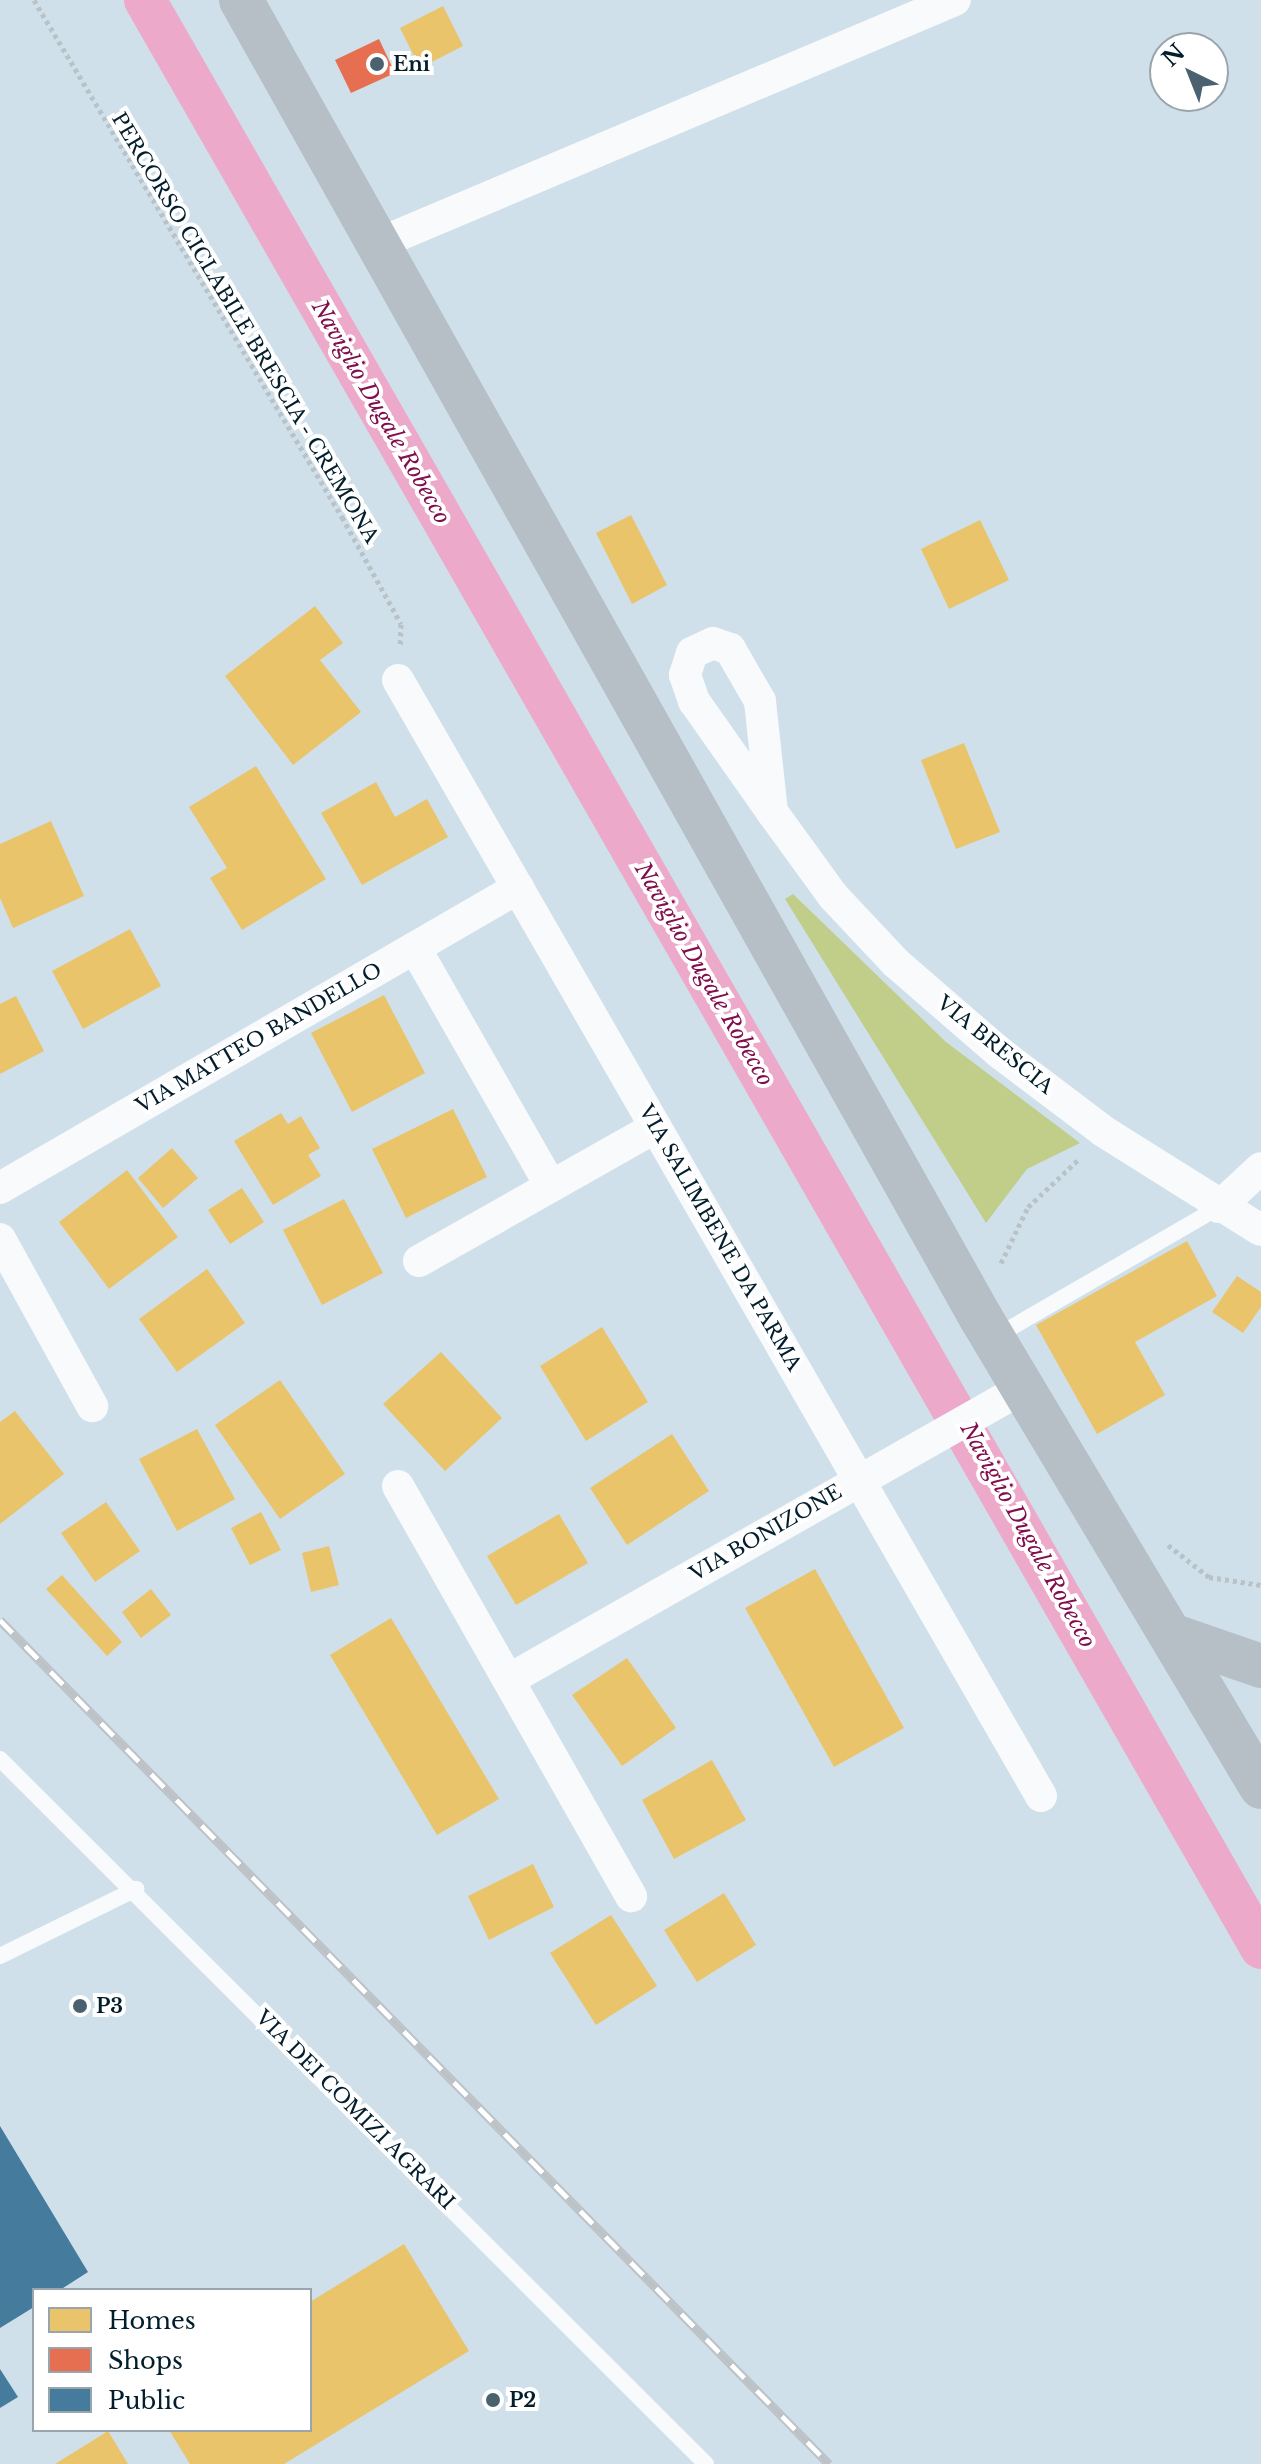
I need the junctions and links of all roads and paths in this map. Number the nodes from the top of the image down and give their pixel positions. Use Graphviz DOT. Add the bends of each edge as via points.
graph roads {
  1 [pos="34,0"];
  2 [pos="241,0"];
  3 [pos="955,0"];
  4 [pos="380,243"];
  5 [pos="398,680"];
  6 [pos="772,812"];
  7 [pos="518,888"];
  8 [pos="415,948"];
  9 [pos="656,1127"];
  10 [pos="1103,1131"];
  11 [pos="1261,1168"];
  12 [pos="551,1186"];
  13 [pos="0,1188"];
  14 [pos="1219,1207"];
  15 [pos="1261,1230"];
  16 [pos="0,1239"];
  17 [pos="419,1261"];
  18 [pos="1006,1331"];
  19 [pos="1011,1395"];
  20 [pos="92,1406"];
  21 [pos="861,1479"];
  22 [pos="398,1486"];
  23 [pos="1163,1540"];
  24 [pos="1261,1585"];
  25 [pos="1177,1637"];
  26 [pos="1261,1666"];
  27 [pos="510,1679"];
  28 [pos="1257,1754"];
  29 [pos="0,1759"];
  30 [pos="1041,1796"];
  31 [pos="136,1889"];
  32 [pos="631,1896"];
  33 [pos="0,1956"];
  34 [pos="706,2464"];
  1 -- 5 [label="path, PERCORSO CICLABILE BRESCIA - CREMONA" via="401,624"];
  2 -- 4 [label="main road"];
  3 -- 4 [label="street"];
  4 -- 18 [label="main road"];
  5 -- 7 [label="street, VIA SALIMBENE DA PARMA"];
  6 -- 10 [label="street, VIA BRESCIA" via="833,896 896,963"];
  7 -- 8 [label="street, VIA MATTEO BANDELLO"];
  7 -- 9 [label="street, VIA SALIMBENE DA PARMA"];
  8 -- 12 [label="street"];
  8 -- 13 [label="street, VIA MATTEO BANDELLO"];
  9 -- 12 [label="street"];
  9 -- 21 [label="street, VIA SALIMBENE DA PARMA"];
  10 -- 14 [label="street, VIA BRESCIA"];
  10 -- 18 [label="path" via="1028,1207 1001,1255"];
  11 -- 14 [label="street"];
  12 -- 17 [label="street"];
  14 -- 15 [label="street, VIA BRESCIA"];
  14 -- 18 [label="lane"];
  16 -- 20 [label="street"];
  18 -- 19 [label="main road"];
  19 -- 21 [label="street, VIA BONIZONE"];
  19 -- 25 [label="main road"];
  21 -- 27 [label="street, VIA BONIZONE"];
  21 -- 30 [label="street, VIA SALIMBENE DA PARMA"];
  22 -- 27 [label="street"];
  23 -- 24 [label="path" via="1209,1577"];
  25 -- 26 [label="main road"];
  25 -- 28 [label="main road"];
  27 -- 32 [label="street"];
  29 -- 31 [label="lane, VIA DEI COMIZI AGRARI"];
  31 -- 33 [label="lane"];
  31 -- 34 [label="lane, VIA DEI COMIZI AGRARI"];
}
